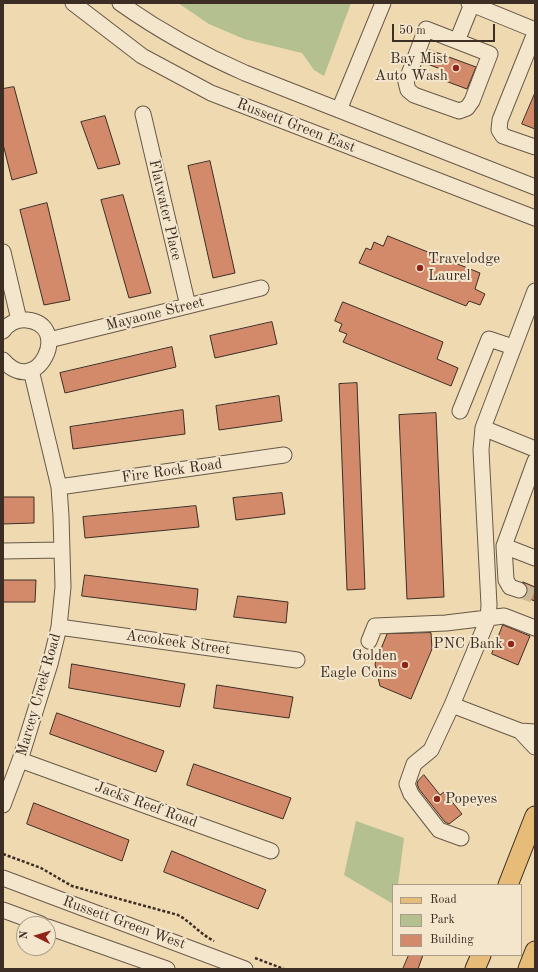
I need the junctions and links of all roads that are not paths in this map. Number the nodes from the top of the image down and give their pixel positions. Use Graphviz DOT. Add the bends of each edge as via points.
graph roads {
  1 [pos="73,3"];
  2 [pos="120,3"];
  3 [pos="383,3"];
  4 [pos="470,4"];
  5 [pos="535,31"];
  6 [pos="457,41"];
  7 [pos="530,62"];
  8 [pos="339,110"];
  9 [pos="143,114"];
  10 [pos="535,147"];
  11 [pos="535,187"];
  12 [pos="535,218"];
  13 [pos="3,252"];
  14 [pos="261,288"];
  15 [pos="535,291"];
  16 [pos="188,306"];
  17 [pos="19,320"];
  18 [pos="3,331"];
  19 [pos="49,340"];
  20 [pos="513,347"];
  21 [pos="3,360"];
  22 [pos="31,370"];
  23 [pos="460,411"];
  24 [pos="483,428"];
  25 [pos="535,449"];
  26 [pos="284,455"];
  27 [pos="535,461"];
  28 [pos="59,487"];
  29 [pos="504,546"];
  30 [pos="62,550"];
  31 [pos="3,551"];
  32 [pos="535,558"];
  33 [pos="519,590"];
  34 [pos="488,618"];
  35 [pos="59,627"];
  36 [pos="535,628"];
  37 [pos="369,641"];
  38 [pos="297,660"];
  39 [pos="452,705"];
  40 [pos="528,732"];
  41 [pos="535,747"];
  42 [pos="20,760"];
  43 [pos="3,805"];
  44 [pos="535,816"];
  45 [pos="461,838"];
  46 [pos="271,851"];
  47 [pos="3,878"];
  48 [pos="508,884"];
  49 [pos="3,910"];
  50 [pos="19,916"];
  51 [pos="56,929"];
  52 [pos="535,951"];
  53 [pos="481,956"];
  54 [pos="247,963"];
  55 [pos="167,969"];
  56 [pos="475,969"];
  57 [pos="528,969"];
  1 -- 12 [label="street, Russett Green East" via="142,56 211,93"];
  2 -- 8 [label="street, Russett Green East" via="155,28 200,53"];
  3 -- 8 [label="street"];
  4 -- 5 [label="street"];
  4 -- 6 [label="street"];
  5 -- 7 [label="street"];
  6 -- 6 [label="street" via="426,29 406,82 408,90 414,95 459,111 467,108 472,101 490,54"];
  7 -- 10 [label="street" via="500,120 499,130 503,136"];
  8 -- 11 [label="street, Russett Green East"];
  9 -- 16 [label="street, Flatwater Place"];
  13 -- 17 [label="street"];
  14 -- 16 [label="street, Mayaone Street"];
  15 -- 20 [label="street"];
  16 -- 19 [label="street, Mayaone Street"];
  17 -- 18 [label="street"];
  17 -- 19 [label="street" via="35,322"];
  19 -- 22 [label="street" via="47,355 43,362"];
  20 -- 23 [label="street" via="489,339"];
  20 -- 24 [label="street"];
  21 -- 22 [label="street" via="14,369"];
  22 -- 28 [label="street, Marcey Creek Road"];
  24 -- 25 [label="street"];
  24 -- 34 [label="street" via="481,450"];
  26 -- 28 [label="street, Fire Rock Road"];
  27 -- 29 [label="street"];
  28 -- 30 [label="street, Marcey Creek Road"];
  29 -- 32 [label="street"];
  29 -- 33 [label="street" via="506,580 510,587"];
  30 -- 31 [label="street"];
  30 -- 35 [label="street, Marcey Creek Road" via="63,587"];
  34 -- 36 [label="street" via="504,616"];
  34 -- 37 [label="street" via="446,623 375,626"];
  34 -- 39 [label="street"];
  35 -- 38 [label="street, Accokeek Street"];
  35 -- 42 [label="street, Marcey Creek Road"];
  39 -- 40 [label="street"];
  39 -- 45 [label="street" via="430,750 414,764 407,784 411,794 438,830"];
  40 -- 41 [label="street"];
  42 -- 43 [label="street, Marcey Creek Road"];
  42 -- 46 [label="street, Jacks Reef Road"];
  44 -- 48 [label="main road"];
  47 -- 54 [label="street, Russett Green West"];
  49 -- 50 [label="street"];
  51 -- 55 [label="street, Russett Green West"];
  52 -- 57 [label="main road"];
  53 -- 56 [label="main road"];
}
